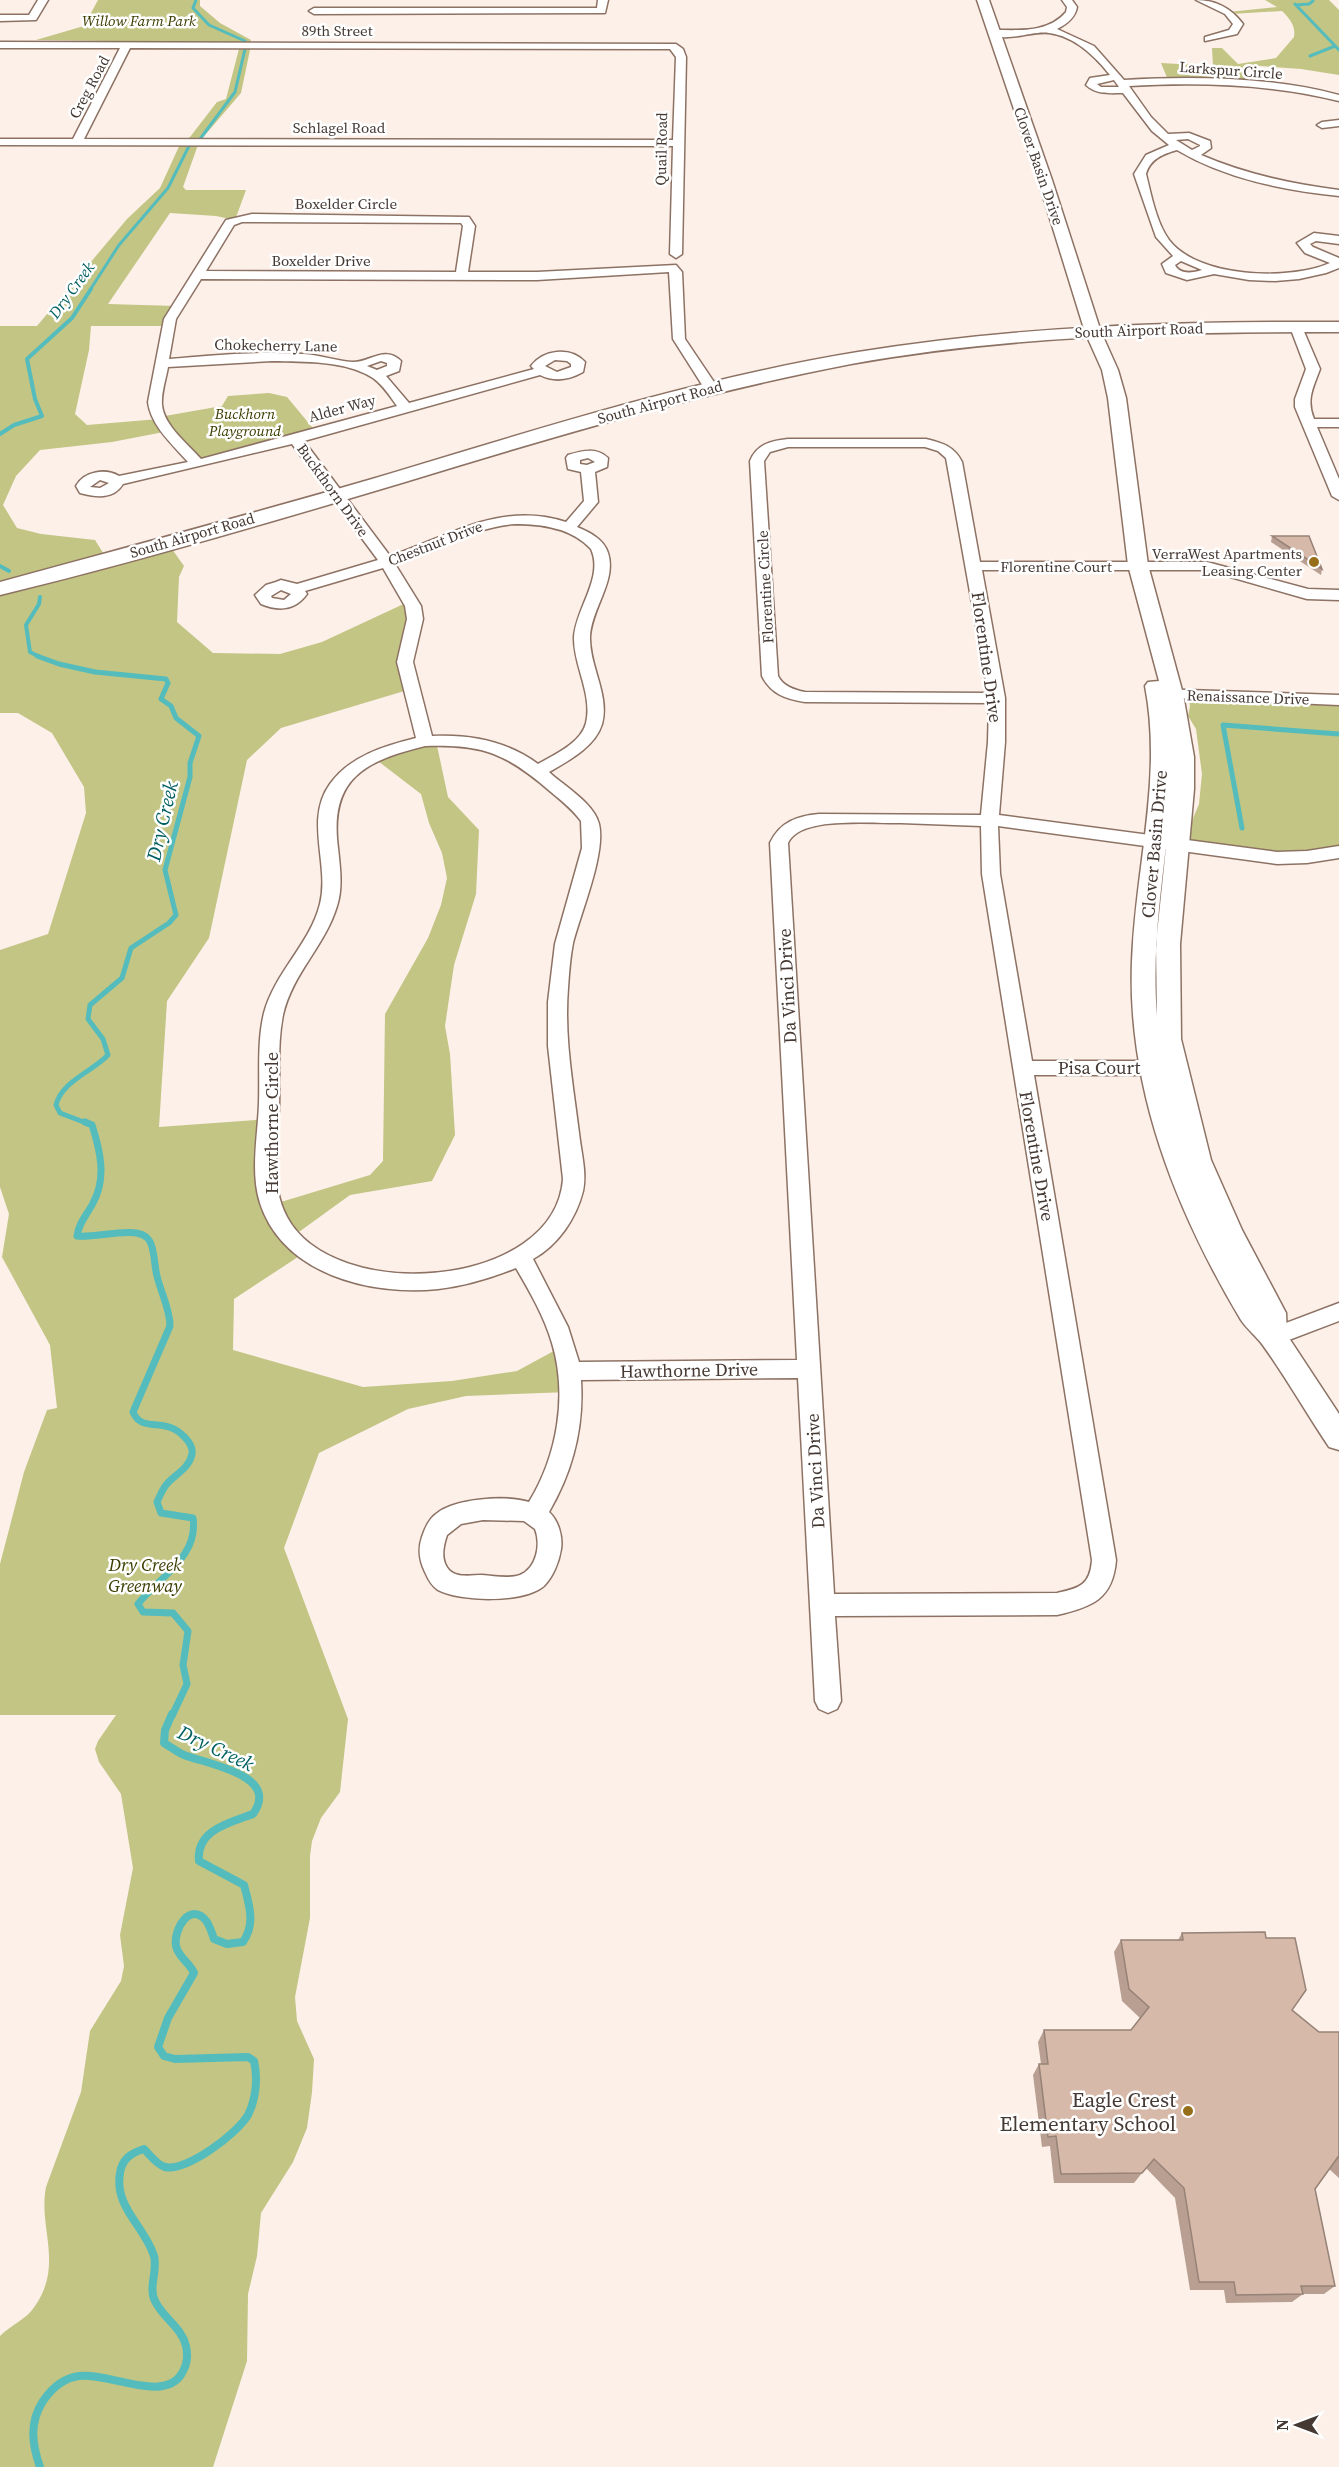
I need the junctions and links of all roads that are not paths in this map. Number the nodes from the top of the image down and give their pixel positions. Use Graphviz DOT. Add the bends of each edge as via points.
graph roads {
  1 [pos="43,0"];
  2 [pos="469,0"];
  3 [pos="603,0"];
  4 [pos="983,0"];
  5 [pos="1067,0"];
  6 [pos="1201,0"];
  7 [pos="314,11"];
  8 [pos="466,11"];
  9 [pos="0,18"];
  10 [pos="1048,28"];
  11 [pos="995,33"];
  12 [pos="1209,39"];
  13 [pos="0,45"];
  14 [pos="127,45"];
  15 [pos="674,47"];
  16 [pos="1120,84"];
  17 [pos="1339,98"];
  18 [pos="1339,123"];
  19 [pos="1322,125"];
  20 [pos="1167,137"];
  21 [pos="0,142"];
  22 [pos="77,142"];
  23 [pos="677,142"];
  24 [pos="1180,146"];
  25 [pos="1193,154"];
  26 [pos="1339,193"];
  27 [pos="1339,240"];
  28 [pos="676,254"];
  29 [pos="1181,256"];
  30 [pos="1339,262"];
  31 [pos="1215,269"];
  32 [pos="197,275"];
  33 [pos="461,276"];
  34 [pos="1296,327"];
  35 [pos="1339,327"];
  36 [pos="1093,332"];
  37 [pos="164,363"];
  38 [pos="356,366"];
  39 [pos="1090,367"];
  40 [pos="541,370"];
  41 [pos="377,375"];
  42 [pos="711,388"];
  43 [pos="406,408"];
  44 [pos="1308,423"];
  45 [pos="1339,423"];
  46 [pos="294,438"];
  47 [pos="946,450"];
  48 [pos="197,463"];
  49 [pos="588,470"];
  50 [pos="117,481"];
  51 [pos="335,495"];
  52 [pos="1339,496"];
  53 [pos="569,527"];
  54 [pos="1116,543"];
  55 [pos="387,562"];
  56 [pos="973,566"];
  57 [pos="1129,566"];
  58 [pos="0,589"];
  59 [pos="297,589"];
  60 [pos="1339,596"];
  61 [pos="1165,694"];
  62 [pos="997,698"];
  63 [pos="1339,700"];
  64 [pos="425,741"];
  65 [pos="539,771"];
  66 [pos="988,819"];
  67 [pos="1166,844"];
  68 [pos="1338,853"];
  69 [pos="1163,1067"];
  70 [pos="1022,1068"];
  71 [pos="521,1257"];
  72 [pos="1339,1312"];
  73 [pos="1273,1337"];
  74 [pos="809,1369"];
  75 [pos="569,1371"];
  76 [pos="1339,1438"];
  77 [pos="535,1513"];
  78 [pos="823,1605"];
  79 [pos="828,1701"];
  1 -- 9 [label="street" via="32,18"];
  2 -- 8 [label="street"];
  3 -- 8 [label="street" via="602,11"];
  4 -- 11 [label="street, Clover Basin Drive"];
  5 -- 10 [label="street" via="1072,7 1070,15"];
  6 -- 12 [label="street" via="1228,12 1238,24 1233,32"];
  7 -- 8 [label="street"];
  10 -- 11 [label="street"];
  10 -- 16 [label="street" via="1089,48"];
  11 -- 36 [label="street, Clover Basin Drive"];
  13 -- 14 [label="street, 89th Street"];
  14 -- 15 [label="street, 89th Street"];
  14 -- 22 [label="street, Creg Road"];
  15 -- 23 [label="street, Quail Road" via="681,57"];
  16 -- 17 [label="street, Larkspur Circle" via="1212,81"];
  16 -- 20 [label="street"];
  18 -- 19 [label="street"];
  20 -- 24 [label="street"];
  20 -- 25 [label="street" via="1190,137 1206,143 1205,148"];
  21 -- 22 [label="street, Schlagel Road"];
  22 -- 23 [label="street, Schlagel Road"];
  23 -- 28 [label="street, Quail Road"];
  24 -- 25 [label="street"];
  24 -- 29 [label="street" via="1151,157 1140,174 1163,239"];
  25 -- 26 [label="street" via="1262,179"];
  27 -- 30 [label="street" via="1312,238 1303,243 1309,250"];
  29 -- 31 [label="street"];
  29 -- 31 [label="street" via="1168,264 1175,274 1196,276"];
  30 -- 31 [label="street" via="1308,274 1278,277"];
  32 -- 33 [label="street, Boxelder Drive"];
  32 -- 33 [label="street, Boxelder Circle" via="229,224 238,219 419,218 468,221"];
  32 -- 37 [label="street" via="168,323"];
  33 -- 42 [label="street, Boxelder Drive" via="548,276 672,268 676,271 679,339"];
  34 -- 35 [label="main road, South Airport Road"];
  34 -- 36 [label="main road, South Airport Road"];
  34 -- 44 [label="street" via="1313,369 1301,402"];
  36 -- 39 [label="street, Clover Basin Drive" via="1086,348"];
  36 -- 42 [label="main road, South Airport Road" via="925,347"];
  36 -- 57 [label="street, Clover Basin Drive" via="1118,398"];
  37 -- 38 [label="street, Chokecherry Lane" via="304,359"];
  37 -- 48 [label="street" via="156,411"];
  38 -- 41 [label="street, Chokecherry Lane"];
  38 -- 41 [label="street" via="380,357 395,362 394,368"];
  40 -- 43 [label="street, Alder Way"];
  41 -- 43 [label="street, Chokecherry Lane"];
  42 -- 51 [label="main road, South Airport Road"];
  43 -- 46 [label="street, Alder Way"];
  44 -- 45 [label="street"];
  44 -- 52 [label="street"];
  46 -- 48 [label="street, Alder Way"];
  46 -- 51 [label="street, Buckthorn Drive"];
  47 -- 56 [label="street, Florentine Drive" via="956,466"];
  47 -- 62 [label="street, Florentine Circle" via="918,443 788,442 773,445 759,455 770,676 780,690 801,696"];
  48 -- 50 [label="street, Alder Way"];
  49 -- 53 [label="street" via="591,502"];
  51 -- 55 [label="street, Buckthorn Drive"];
  51 -- 58 [label="main road, South Airport Road"];
  53 -- 55 [label="street, Chestnut Drive" via="539,520 497,522 474,527"];
  53 -- 65 [label="street, Chestnut Drive" via="592,541 601,555 602,568 581,631 596,719 582,744"];
  54 -- 57 [label="street, Clover Basin Drive"];
  55 -- 59 [label="street, Chestnut Drive"];
  55 -- 64 [label="street, Buckthorn Drive" via="414,610 405,662"];
  56 -- 57 [label="street, Florentine Court"];
  56 -- 62 [label="street, Florentine Drive"];
  57 -- 60 [label="street, Florentine Court" via="1214,567 1307,594"];
  57 -- 61 [label="street, Clover Basin Drive"];
  61 -- 63 [label="street, Renaissance Drive"];
  61 -- 67 [label="street, Clover Basin Drive" via="1161,788"];
  62 -- 66 [label="street, Florentine Drive" via="998,734"];
  64 -- 65 [label="street, Hawthorne Circle" via="490,745 510,752"];
  64 -- 71 [label="street, Hawthorne Circle" via="374,758 344,778 331,796 327,816 333,883 329,905 280,994 274,1013 268,1193 278,1221 294,1240 321,1261 350,1274 399,1282 442,1280"];
  65 -- 71 [label="street, Hawthorne Circle" via="585,813 591,824 592,841 566,931 558,997 557,1042 573,1164 572,1191 568,1206 553,1228"];
  66 -- 67 [label="street, Da Vinci Drive"];
  66 -- 70 [label="street, Florentine Drive" via="991,874"];
  66 -- 74 [label="street, Da Vinci Drive" via="819,819 794,825 780,840"];
  67 -- 68 [label="street, Da Vinci Drive" via="1276,858"];
  67 -- 69 [label="street, Clover Basin Drive" via="1148,898 1143,998"];
  69 -- 70 [label="street, Pisa Court"];
  69 -- 73 [label="street, Clover Basin Drive" via="1175,1154 1214,1245 1252,1315"];
  70 -- 78 [label="street, Florentine Drive" via="1104,1560 1102,1579 1083,1597 1050,1605"];
  71 -- 75 [label="street" via="552,1317"];
  72 -- 73 [label="street"];
  73 -- 76 [label="street, Clover Basin Drive"];
  74 -- 75 [label="street, Hawthorne Drive"];
  74 -- 78 [label="street, Da Vinci Drive"];
  75 -- 77 [label="street" via="561,1461"];
  77 -- 77 [label="street" via="464,1512 447,1519 432,1541 436,1571 448,1583 465,1587 528,1583 541,1573 549,1553 549,1532"];
  78 -- 79 [label="street, Da Vinci Drive"];
}
